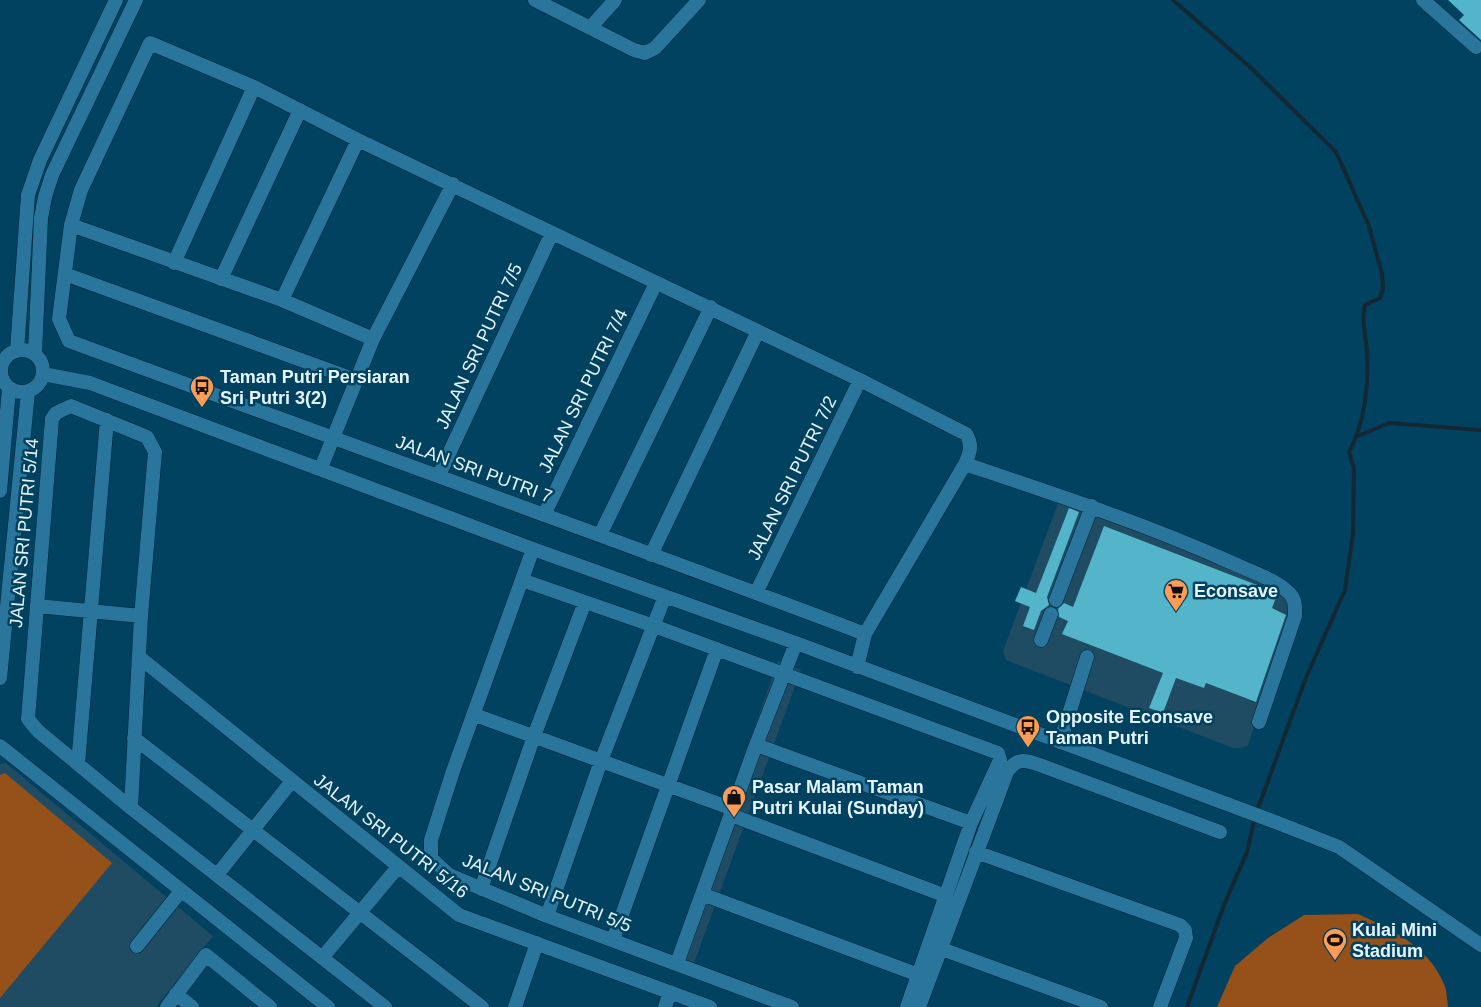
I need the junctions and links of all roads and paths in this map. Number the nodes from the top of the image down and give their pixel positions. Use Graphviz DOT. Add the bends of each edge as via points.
graph roads {
  1 [pos="116,0"];
  2 [pos="136,0"];
  3 [pos="615,0"];
  4 [pos="699,0"];
  5 [pos="1424,0"];
  6 [pos="541,1"];
  7 [pos="590,28"];
  8 [pos="1476,47"];
  9 [pos="254,87"];
  10 [pos="300,110"];
  11 [pos="358,140"];
  12 [pos="453,184"];
  13 [pos="71,225"];
  14 [pos="552,233"];
  15 [pos="174,263"];
  16 [pos="65,274"];
  17 [pos="221,279"];
  18 [pos="656,283"];
  19 [pos="282,300"];
  20 [pos="710,308"];
  21 [pos="758,331"];
  22 [pos="373,339"];
  23 [pos="17,350"];
  24 [pos="35,354"];
  25 [pos="43,374"];
  26 [pos="356,380"];
  27 [pos="860,380"];
  28 [pos="9,389"];
  29 [pos="28,392"];
  30 [pos="107,420"];
  31 [pos="333,438"];
  32 [pos="964,464"];
  33 [pos="321,468"];
  34 [pos="439,475"];
  35 [pos="0,491"];
  36 [pos="1092,506"];
  37 [pos="544,515"];
  38 [pos="600,535"];
  39 [pos="533,549"];
  40 [pos="651,555"];
  41 [pos="522,580"];
  42 [pos="756,593"];
  43 [pos="665,596"];
  44 [pos="1056,600"];
  45 [pos="585,602"];
  46 [pos="37,606"];
  47 [pos="90,611"];
  48 [pos="1051,614"];
  49 [pos="141,616"];
  50 [pos="654,626"];
  51 [pos="865,634"];
  52 [pos="1041,640"];
  53 [pos="796,643"];
  54 [pos="717,649"];
  55 [pos="139,657"];
  56 [pos="1088,657"];
  57 [pos="857,667"];
  58 [pos="784,673"];
  59 [pos="0,678"];
  60 [pos="475,714"];
  61 [pos="1259,722"];
  62 [pos="534,736"];
  63 [pos="134,738"];
  64 [pos="1060,742"];
  65 [pos="756,745"];
  66 [pos="0,746"];
  67 [pos="602,761"];
  68 [pos="78,764"];
  69 [pos="292,781"];
  70 [pos="668,786"];
  71 [pos="131,808"];
  72 [pos="732,812"];
  73 [pos="971,823"];
  74 [pos="253,830"];
  75 [pos="1220,832"];
  76 [pos="976,852"];
  77 [pos="398,866"];
  78 [pos="217,875"];
  79 [pos="482,889"];
  80 [pos="181,891"];
  81 [pos="702,894"];
  82 [pos="946,896"];
  83 [pos="360,912"];
  84 [pos="547,916"];
  85 [pos="613,940"];
  86 [pos="537,943"];
  87 [pos="1481,945"];
  88 [pos="137,946"];
  89 [pos="940,948"];
  90 [pos="322,958"];
  91 [pos="677,963"];
  92 [pos="916,974"];
  93 [pos="670,992"];
  94 [pos="176,994"];
  95 [pos="167,1007"];
  96 [pos="192,1007"];
  97 [pos="270,1007"];
  98 [pos="328,1007"];
  99 [pos="385,1007"];
  100 [pos="482,1007"];
  101 [pos="515,1007"];
  102 [pos="666,1007"];
  103 [pos="710,1007"];
  104 [pos="792,1007"];
  105 [pos="906,1007"];
  106 [pos="919,1007"];
  107 [pos="1101,1007"];
  108 [pos="1160,1007"];
  1 -- 23 [label="street" via="30,187 25,211"];
  2 -- 24 [label="street" via="44,197"];
  3 -- 7 [label="street"];
  4 -- 7 [label="street" via="655,48 645,53"];
  5 -- 8 [label="street"];
  6 -- 7 [label="street"];
  9 -- 10 [label="street"];
  9 -- 13 [label="street" via="150,43 81,190"];
  9 -- 15 [label="street"];
  10 -- 11 [label="street"];
  10 -- 17 [label="street"];
  11 -- 12 [label="street"];
  11 -- 19 [label="street"];
  12 -- 14 [label="street"];
  12 -- 22 [label="street"];
  13 -- 15 [label="street"];
  13 -- 16 [label="street"];
  14 -- 18 [label="street"];
  14 -- 34 [label="street, JALAN SRI PUTRI 7/5"];
  15 -- 17 [label="street"];
  16 -- 26 [label="street"];
  16 -- 31 [label="street, JALAN SRI PUTRI 7" via="59,319 69,341"];
  17 -- 19 [label="street"];
  18 -- 20 [label="street"];
  18 -- 37 [label="street, JALAN SRI PUTRI 7/4"];
  19 -- 22 [label="street"];
  20 -- 21 [label="street"];
  20 -- 38 [label="street"];
  21 -- 27 [label="street"];
  21 -- 40 [label="street"];
  22 -- 26 [label="street"];
  23 -- 24 [label="street"];
  23 -- 28 [label="street" via="6,356 0,367 2,379"];
  24 -- 25 [label="street"];
  25 -- 29 [label="street" via="41,382"];
  25 -- 33 [label="street" via="90,383"];
  26 -- 31 [label="street"];
  27 -- 32 [label="street" via="966,434 970,449"];
  27 -- 42 [label="street, JALAN SRI PUTRI 7/2"];
  28 -- 29 [label="street" via="18,393"];
  28 -- 35 [label="street"];
  29 -- 59 [label="street"];
  30 -- 46 [label="street, JALAN SRI PUTRI 5/14" via="71,406 56,412 52,419"];
  30 -- 47 [label="street"];
  30 -- 49 [label="street" via="147,437 155,452"];
  31 -- 33 [label="street"];
  31 -- 34 [label="street, JALAN SRI PUTRI 7"];
  32 -- 36 [label="street"];
  32 -- 51 [label="street"];
  33 -- 39 [label="street"];
  34 -- 37 [label="street, JALAN SRI PUTRI 7"];
  36 -- 44 [label="street"];
  36 -- 61 [label="street" via="1178,539 1258,575 1292,596 1295,616"];
  37 -- 38 [label="street, JALAN SRI PUTRI 7"];
  38 -- 40 [label="street, JALAN SRI PUTRI 7"];
  39 -- 41 [label="street, JALAN SRI PUTRI 5/5"];
  39 -- 43 [label="street"];
  40 -- 42 [label="street, JALAN SRI PUTRI 7"];
  41 -- 45 [label="street"];
  41 -- 60 [label="street, JALAN SRI PUTRI 5/5"];
  42 -- 51 [label="street, JALAN SRI PUTRI 7"];
  43 -- 50 [label="street"];
  43 -- 53 [label="street"];
  45 -- 50 [label="street"];
  45 -- 62 [label="street"];
  46 -- 47 [label="street"];
  46 -- 68 [label="street, JALAN SRI PUTRI 5/14" via="28,719"];
  47 -- 49 [label="street"];
  47 -- 68 [label="street"];
  48 -- 52 [label="street"];
  49 -- 55 [label="street"];
  50 -- 54 [label="street"];
  50 -- 67 [label="street"];
  51 -- 57 [label="street"];
  53 -- 57 [label="street"];
  53 -- 58 [label="street"];
  54 -- 58 [label="street"];
  54 -- 70 [label="street"];
  55 -- 63 [label="street"];
  55 -- 69 [label="street, JALAN SRI PUTRI 5/16"];
  56 -- 64 [label="street"];
  57 -- 64 [label="street"];
  58 -- 65 [label="street"];
  58 -- 73 [label="street" via="998,753 1000,760"];
  60 -- 62 [label="street"];
  60 -- 79 [label="street, JALAN SRI PUTRI 5/5" via="430,850 431,858 449,875"];
  62 -- 67 [label="street"];
  62 -- 79 [label="street"];
  63 -- 71 [label="street"];
  63 -- 74 [label="street"];
  64 -- 87 [label="street" via="1339,847"];
  65 -- 72 [label="street"];
  65 -- 73 [label="street"];
  66 -- 80 [label="street"];
  67 -- 70 [label="street"];
  67 -- 84 [label="street"];
  68 -- 71 [label="street"];
  69 -- 74 [label="street"];
  69 -- 77 [label="street, JALAN SRI PUTRI 5/16"];
  70 -- 72 [label="street"];
  70 -- 85 [label="street"];
  71 -- 78 [label="street"];
  72 -- 81 [label="street"];
  72 -- 82 [label="street"];
  73 -- 82 [label="street"];
  74 -- 78 [label="street"];
  74 -- 83 [label="street"];
  75 -- 76 [label="street" via="1021,760 1007,772"];
  76 -- 89 [label="street"];
  76 -- 108 [label="street" via="1180,925 1186,938"];
  77 -- 83 [label="street"];
  77 -- 86 [label="street, JALAN SRI PUTRI 5/16" via="459,915"];
  78 -- 90 [label="street"];
  79 -- 84 [label="street, JALAN SRI PUTRI 5/5"];
  80 -- 88 [label="street"];
  80 -- 98 [label="street"];
  81 -- 91 [label="street"];
  81 -- 92 [label="street"];
  82 -- 92 [label="street"];
  83 -- 90 [label="street"];
  83 -- 100 [label="street"];
  84 -- 85 [label="street, JALAN SRI PUTRI 5/5"];
  85 -- 91 [label="street, JALAN SRI PUTRI 5/5"];
  86 -- 93 [label="street, JALAN SRI PUTRI 5/16"];
  86 -- 101 [label="street"];
  89 -- 106 [label="street"];
  89 -- 107 [label="street"];
  90 -- 99 [label="street"];
  91 -- 104 [label="street, JALAN SRI PUTRI 5/5"];
  92 -- 105 [label="street"];
  93 -- 102 [label="street"];
  93 -- 103 [label="street, JALAN SRI PUTRI 5/16"];
  94 -- 95 [label="street"];
  94 -- 96 [label="street"];
  94 -- 97 [label="street" via="206,955"];
}
